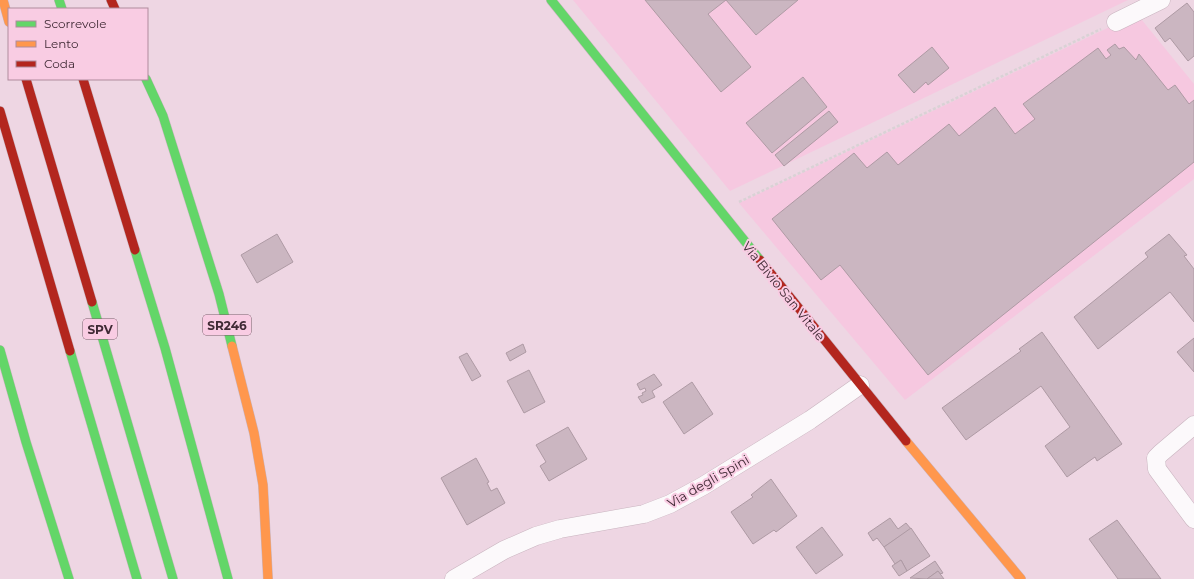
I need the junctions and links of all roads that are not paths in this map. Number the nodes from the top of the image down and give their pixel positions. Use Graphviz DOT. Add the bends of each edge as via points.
graph roads {
  1 [pos="3,0"];
  2 [pos="551,0"];
  3 [pos="1161,0"];
  4 [pos="8,18"];
  5 [pos="1116,22"];
  6 [pos="26,80"];
  7 [pos="83,80"];
  8 [pos="146,80"];
  9 [pos="0,111"];
  10 [pos="0,350"];
  11 [pos="860,385"];
  12 [pos="1194,426"];
  13 [pos="1194,519"];
  14 [pos="69,579"];
  15 [pos="137,579"];
  16 [pos="173,579"];
  17 [pos="228,579"];
  18 [pos="268,579"];
  19 [pos="454,579"];
  20 [pos="1021,579"];
  1 -- 4 [label="main road"];
  2 -- 11 [label="main road, Via Bivio San Vitale"];
  3 -- 5 [label="street"];
  6 -- 16 [label="main road, SPV"];
  7 -- 17 [label="main road" via="165,348"];
  8 -- 18 [label="main road, SR246" via="163,116 219,294 254,433 263,485"];
  9 -- 15 [label="main road, SPV"];
  10 -- 14 [label="main road"];
  11 -- 19 [label="street, Via degli Spini" via="810,420 670,504 644,514 536,536 504,550"];
  11 -- 20 [label="main road, Via Bivio San Vitale"];
  12 -- 13 [label="street" via="1156,458 1157,469"];
}
